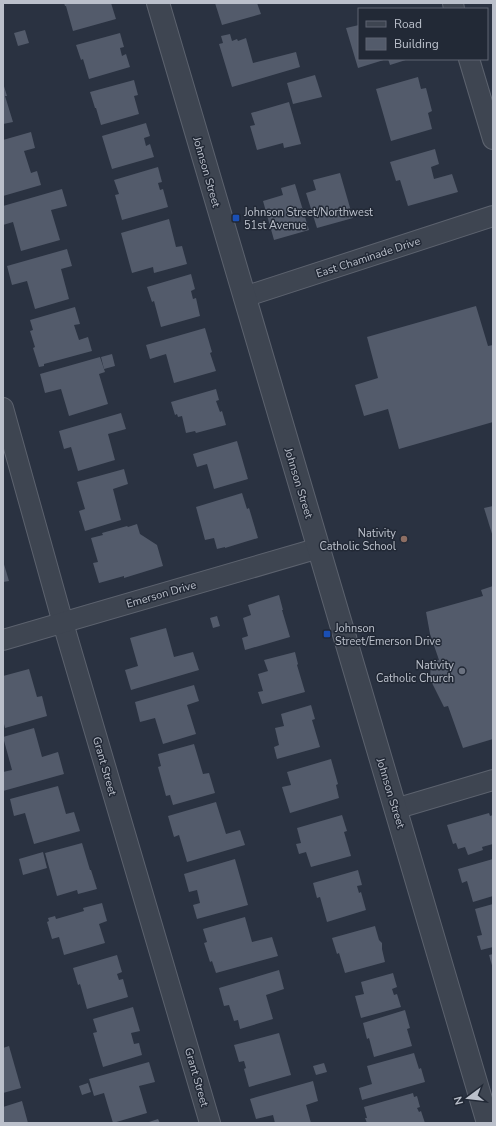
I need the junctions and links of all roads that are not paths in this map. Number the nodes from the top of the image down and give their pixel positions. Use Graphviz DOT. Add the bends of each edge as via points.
graph roads {
  1 [pos="158,3"];
  2 [pos="469,60"];
  3 [pos="493,139"];
  4 [pos="493,216"];
  5 [pos="244,297"];
  6 [pos="3,408"];
  7 [pos="319,548"];
  8 [pos="63,623"];
  9 [pos="3,640"];
  10 [pos="493,780"];
  11 [pos="395,809"];
  12 [pos="210,1123"];
  13 [pos="488,1123"];
  1 -- 5 [label="street, Johnson Street"];
  2 -- 3 [label="street"];
  4 -- 5 [label="street, East Chaminade Drive"];
  5 -- 7 [label="street, Johnson Street"];
  6 -- 8 [label="street, Grant Street"];
  7 -- 8 [label="street, Emerson Drive"];
  7 -- 11 [label="street, Johnson Street"];
  8 -- 9 [label="street, Emerson Drive"];
  8 -- 12 [label="street, Grant Street"];
  10 -- 11 [label="street"];
  11 -- 13 [label="street, Johnson Street"];
}
